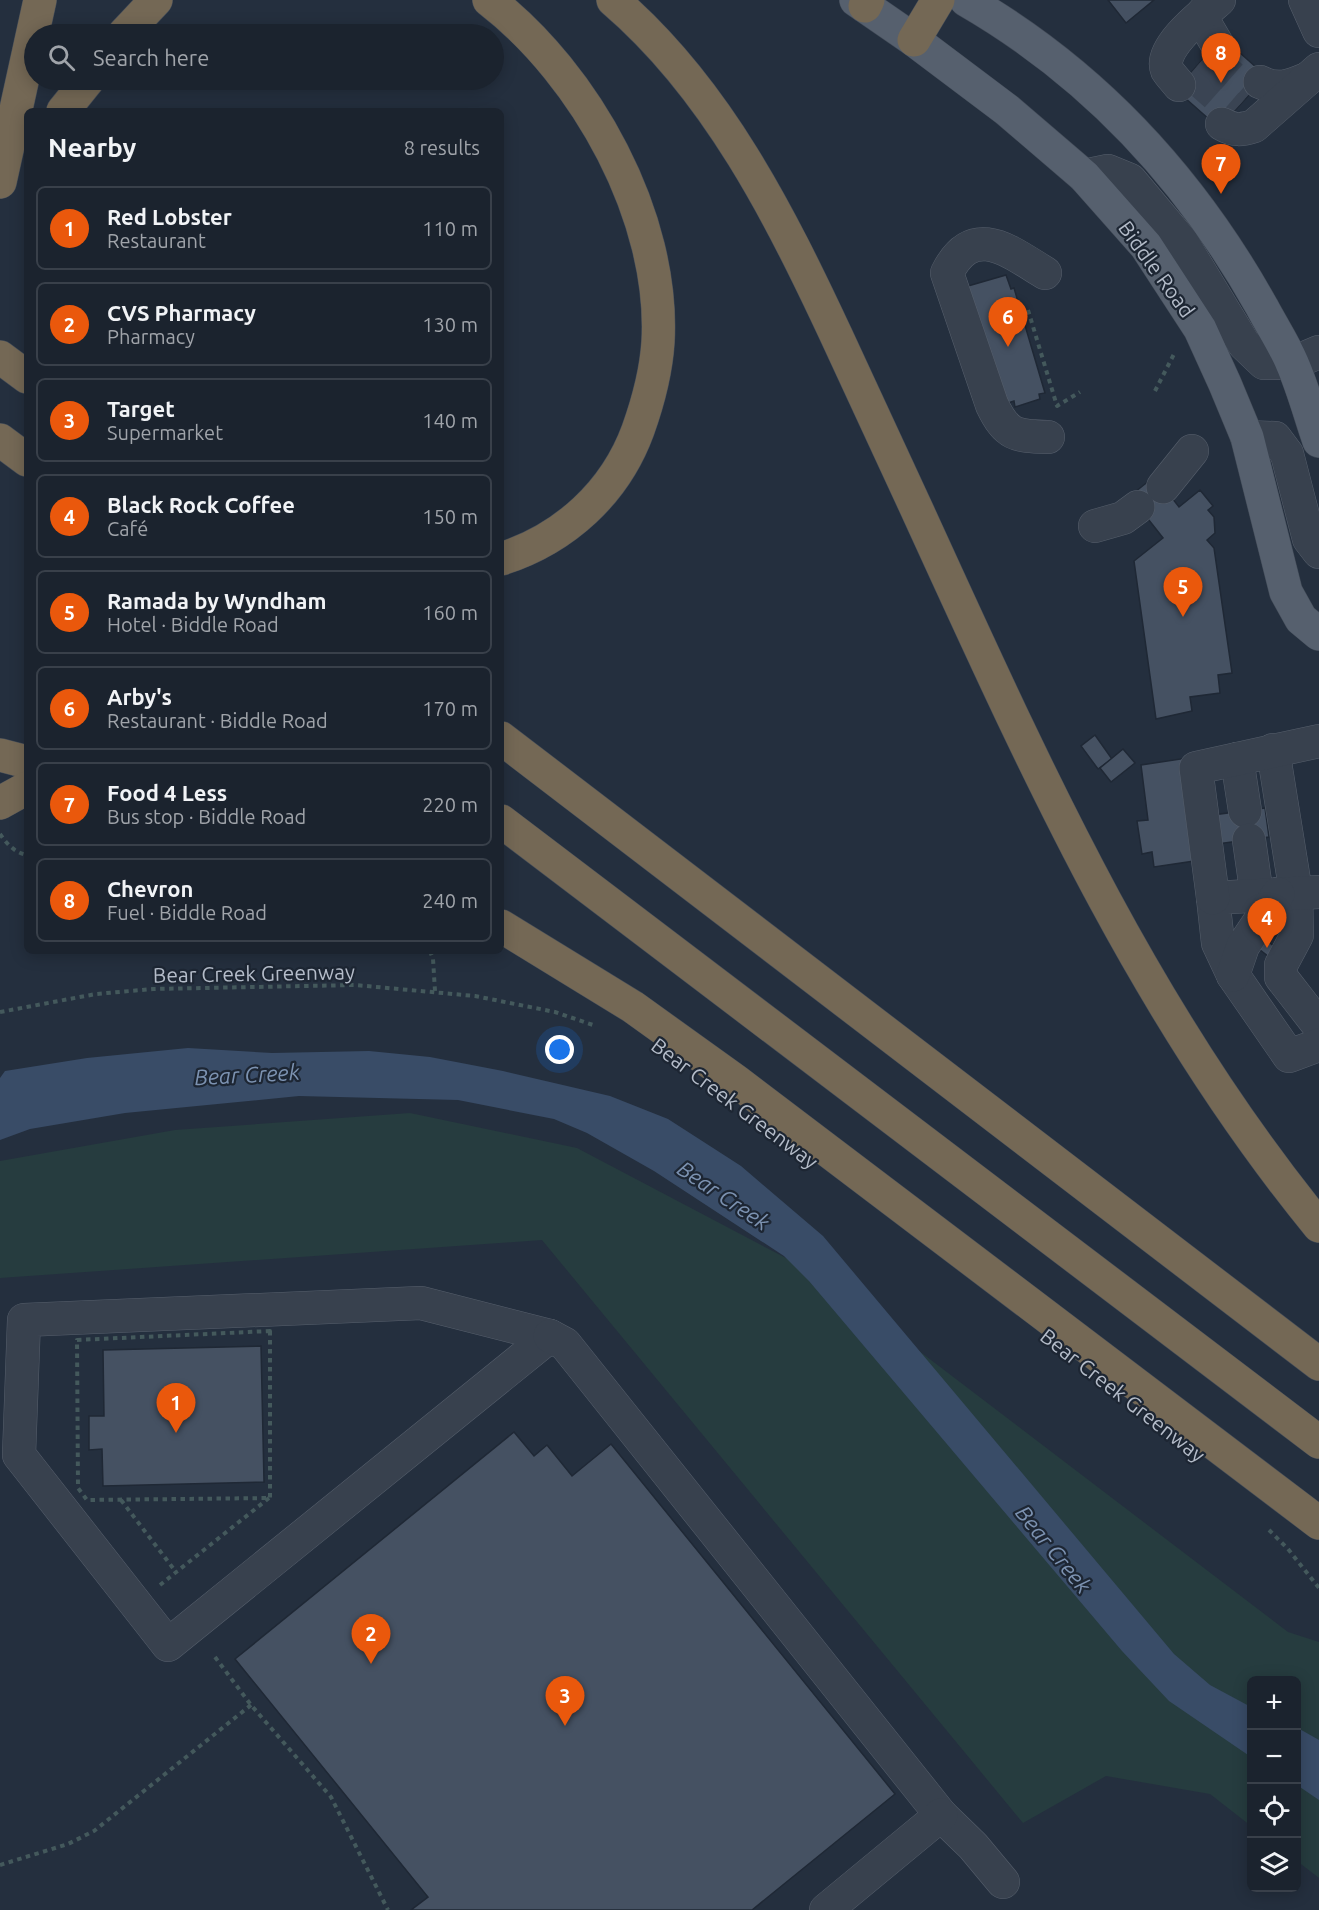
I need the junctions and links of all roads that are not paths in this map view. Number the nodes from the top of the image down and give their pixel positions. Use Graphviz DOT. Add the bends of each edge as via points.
graph roads {
  1 [pos="156,0"];
  2 [pos="489,0"];
  3 [pos="613,0"];
  4 [pos="938,0"];
  5 [pos="966,0"];
  6 [pos="1305,0"];
  7 [pos="863,2"];
  8 [pos="38,11"];
  9 [pos="31,24"];
  10 [pos="133,24"];
  11 [pos="1319,31"];
  12 [pos="24,35"];
  13 [pos="914,40"];
  14 [pos="24,74"];
  15 [pos="0,77"];
  16 [pos="80,90"];
  17 [pos="65,108"];
  18 [pos="24,160"];
  19 [pos="1084,176"];
  20 [pos="0,182"];
  21 [pos="0,189"];
  22 [pos="1045,273"];
  23 [pos="0,357"];
  24 [pos="1306,358"];
  25 [pos="24,375"];
  26 [pos="1048,437"];
  27 [pos="1247,437"];
  28 [pos="0,440"];
  29 [pos="1319,441"];
  30 [pos="1192,451"];
  31 [pos="24,458"];
  32 [pos="1163,487"];
  33 [pos="1138,507"];
  34 [pos="1095,526"];
  35 [pos="1319,552"];
  36 [pos="504,558"];
  37 [pos="1319,634"];
  38 [pos="504,740"];
  39 [pos="1319,741"];
  40 [pos="1273,750"];
  41 [pos="0,755"];
  42 [pos="1237,759"];
  43 [pos="24,761"];
  44 [pos="24,790"];
  45 [pos="0,803"];
  46 [pos="504,822"];
  47 [pos="1287,893"];
  48 [pos="1214,898"];
  49 [pos="504,928"];
  50 [pos="1233,975"];
  51 [pos="1319,1026"];
  52 [pos="1319,1045"];
  53 [pos="1319,1226"];
  54 [pos="550,1336"];
  55 [pos="1319,1364"];
  56 [pos="1319,1442"];
  57 [pos="1319,1523"];
  58 [pos="941,1815"];
  59 [pos="1004,1882"];
  60 [pos="826,1910"];
  1 -- 10 [label="highway"];
  2 -- 36 [label="highway" via="537,44 570,83 604,134 632,195 648,248 657,303 658,343 650,397 632,446 616,474 589,508 559,532 526,551"];
  3 -- 53 [label="highway" via="652,36 691,81 755,177 809,277 1022,738 1096,886 1195,1058"];
  4 -- 13 [label="highway"];
  5 -- 24 [label="main road" via="1054,59 1151,147"];
  6 -- 11 [label="lane"];
  7 -- 13 [label="main road, Biddle Road"];
  8 -- 9 [label="highway"];
  12 -- 15 [label="highway"];
  13 -- 19 [label="main road, Biddle Road" via="1007,110"];
  14 -- 20 [label="highway"];
  16 -- 17 [label="highway"];
  18 -- 21 [label="highway"];
  19 -- 24 [label="lane" via="1108,171 1130,180 1182,242 1244,344 1264,363"];
  19 -- 27 [label="main road, Biddle Road" via="1146,246 1200,329"];
  22 -- 26 [label="lane" via="1008,250 986,243 970,246 955,257 947,273 1001,425 1017,436"];
  23 -- 25 [label="highway"];
  24 -- 29 [label="main road"];
  27 -- 35 [label="lane" via="1275,438 1287,454 1309,539"];
  27 -- 37 [label="main road, Biddle Road" via="1286,592 1301,619"];
  28 -- 31 [label="highway"];
  30 -- 32 [label="lane"];
  33 -- 34 [label="lane" via="1123,518"];
  38 -- 55 [label="highway"];
  39 -- 40 [label="lane"];
  40 -- 42 [label="lane"];
  40 -- 47 [label="lane"];
  41 -- 43 [label="highway"];
  42 -- 47 [label="lane" via="1247,825"];
  42 -- 48 [label="lane" via="1196,768"];
  44 -- 45 [label="highway"];
  46 -- 56 [label="highway"];
  47 -- 48 [label="lane"];
  47 -- 50 [label="lane" via="1243,946"];
  47 -- 51 [label="lane" via="1298,935 1281,965 1281,977"];
  48 -- 50 [label="lane" via="1218,943"];
  49 -- 57 [label="highway" via="633,1007 736,1081"];
  50 -- 52 [label="lane" via="1289,1056"];
  54 -- 54 [label="lane" via="168,1645 20,1455 24,1320 421,1303"];
  54 -- 58 [label="lane" via="565,1344"];
  58 -- 59 [label="lane"];
  58 -- 60 [label="lane"];
}
